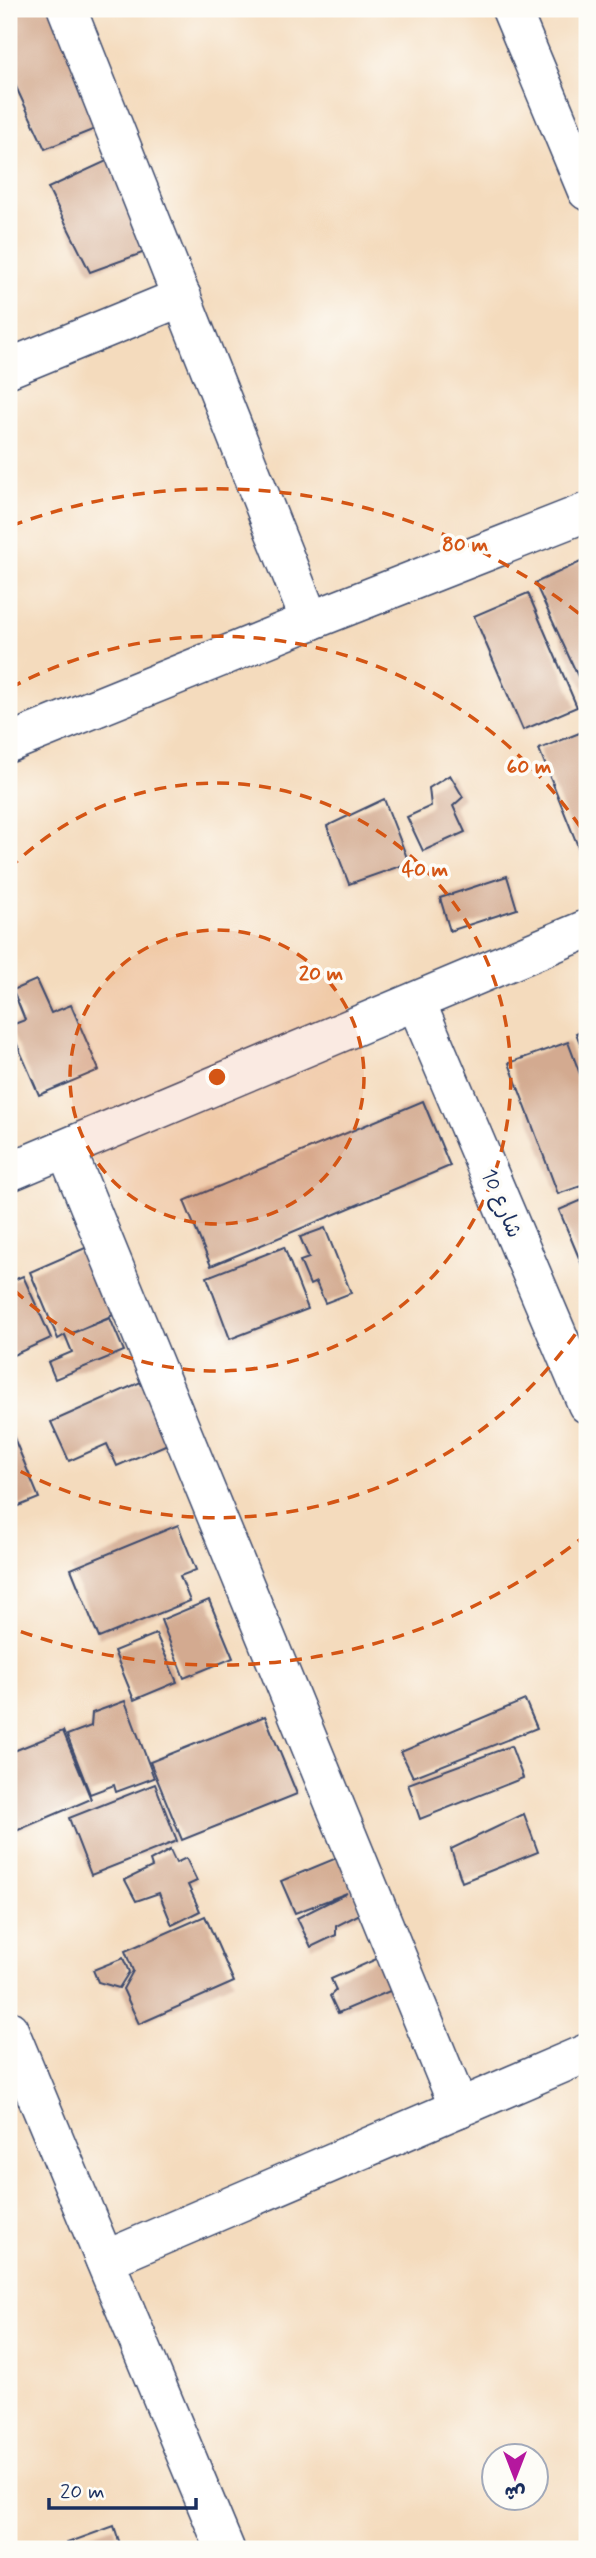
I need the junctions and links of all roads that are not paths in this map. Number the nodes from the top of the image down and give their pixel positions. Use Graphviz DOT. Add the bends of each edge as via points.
graph roads {
  1 [pos="67,9"];
  2 [pos="511,9"];
  3 [pos="587,191"];
  4 [pos="182,297"];
  5 [pos="9,368"];
  6 [pos="587,512"];
  7 [pos="310,621"];
  8 [pos="9,743"];
  9 [pos="587,929"];
  10 [pos="416,1002"];
  11 [pos="66,1149"];
  12 [pos="9,1172"];
  13 [pos="587,1404"];
  14 [pos="9,2030"];
  15 [pos="587,2053"];
  16 [pos="459,2108"];
  17 [pos="105,2260"];
  18 [pos="225,2549"];
  1 -- 4 [label="street"];
  2 -- 3 [label="street"];
  4 -- 5 [label="street"];
  4 -- 7 [label="street"];
  6 -- 7 [label="street"];
  7 -- 8 [label="street"];
  9 -- 10 [label="street"];
  10 -- 11 [label="street"];
  10 -- 13 [label="street, شارع 10"];
  11 -- 12 [label="street"];
  11 -- 16 [label="street"];
  14 -- 17 [label="street"];
  15 -- 16 [label="street"];
  16 -- 17 [label="street"];
  17 -- 18 [label="street"];
}
